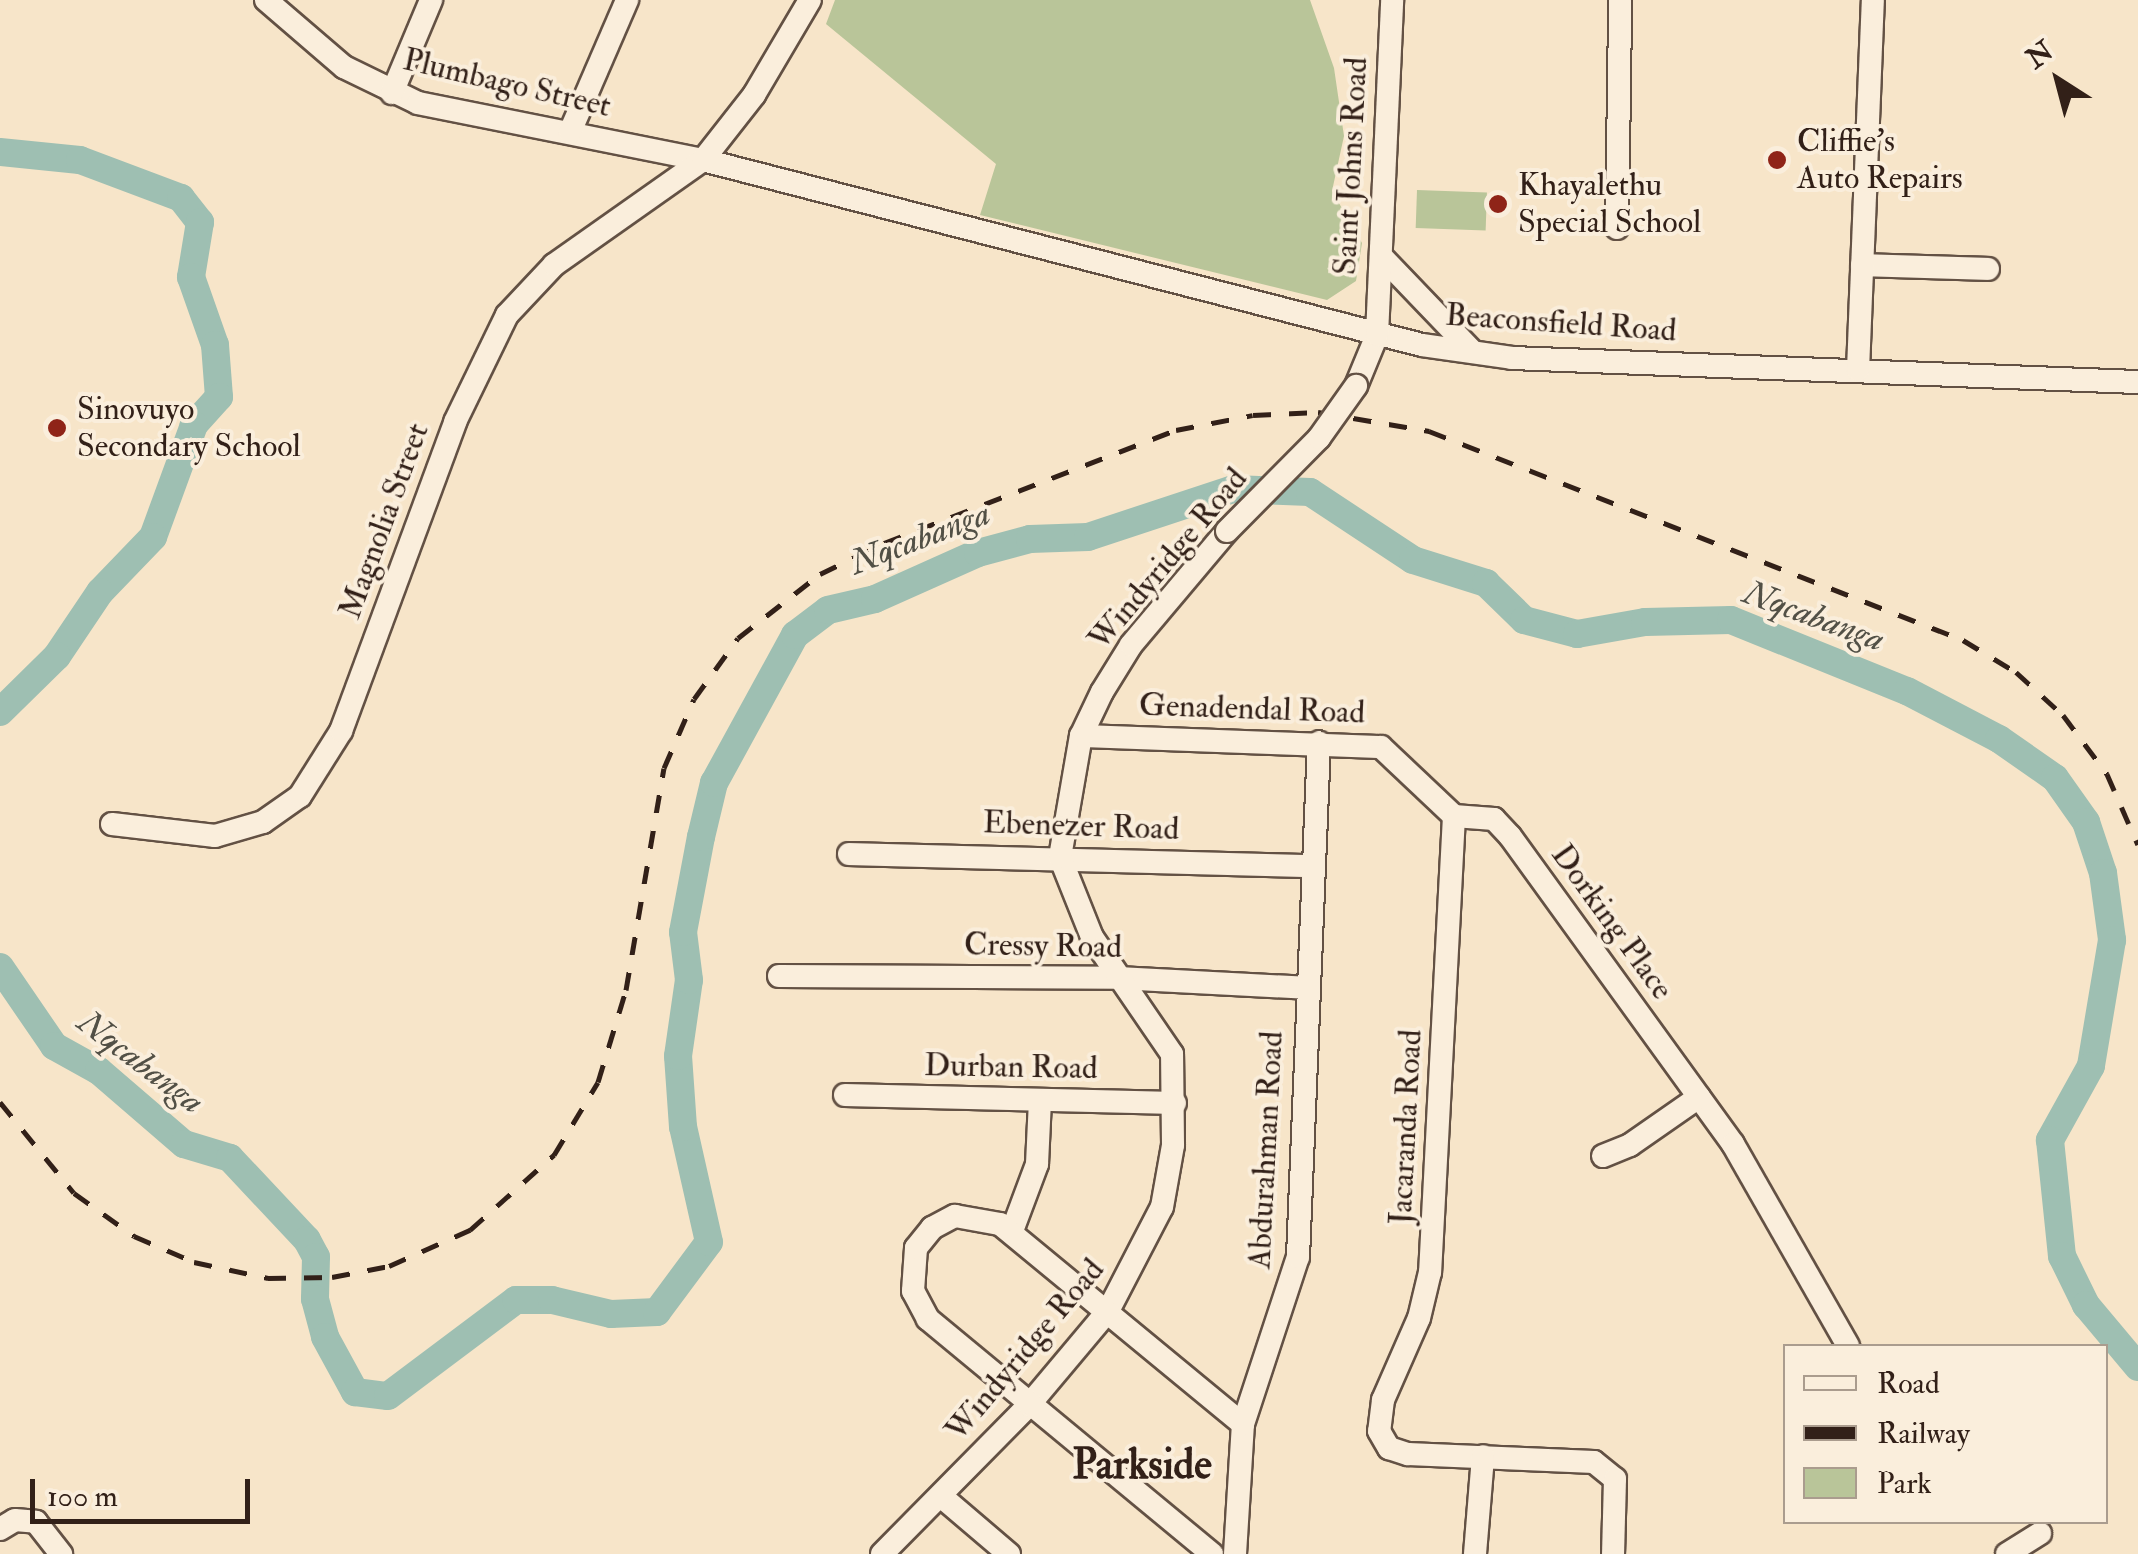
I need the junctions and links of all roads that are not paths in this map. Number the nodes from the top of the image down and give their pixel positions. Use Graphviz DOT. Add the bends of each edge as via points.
graph roads {
  1 [pos="266,0"];
  2 [pos="432,0"];
  3 [pos="626,0"];
  4 [pos="810,0"];
  5 [pos="1392,0"];
  6 [pos="1620,0"];
  7 [pos="1873,0"];
  8 [pos="392,94"];
  9 [pos="570,132"];
  10 [pos="704,160"];
  11 [pos="1617,228"];
  12 [pos="1381,256"];
  13 [pos="1862,265"];
  14 [pos="1988,269"];
  15 [pos="1377,336"];
  16 [pos="1473,352"];
  17 [pos="1858,370"];
  18 [pos="2138,382"];
  19 [pos="1081,736"];
  20 [pos="1319,742"];
  21 [pos="1454,816"];
  22 [pos="112,824"];
  23 [pos="849,854"];
  24 [pos="1060,856"];
  25 [pos="1312,866"];
  26 [pos="779,976"];
  27 [pos="1118,978"];
  28 [pos="1306,988"];
  29 [pos="845,1095"];
  30 [pos="1699,1096"];
  31 [pos="1040,1100"];
  32 [pos="1175,1103"];
  33 [pos="1603,1156"];
  34 [pos="1012,1231"];
  35 [pos="1108,1310"];
  36 [pos="1847,1344"];
  37 [pos="1028,1405"];
  38 [pos="1243,1424"];
  39 [pos="1483,1456"];
  40 [pos="942,1497"];
  41 [pos="0,1529"];
  42 [pos="2040,1532"];
  43 [pos="61,1554"];
  44 [pos="882,1554"];
  45 [pos="1009,1554"];
  46 [pos="1212,1554"];
  47 [pos="1234,1554"];
  48 [pos="1475,1554"];
  49 [pos="1614,1554"];
  50 [pos="2006,1554"];
  1 -- 8 [label="street, Plumbago Street" via="344,67"];
  2 -- 8 [label="street"];
  3 -- 9 [label="street"];
  4 -- 10 [label="street, Magnolia Street" via="735,123"];
  5 -- 12 [label="street, Saint Johns Road"];
  6 -- 11 [label="street"];
  7 -- 13 [label="street"];
  8 -- 9 [label="street, Plumbago Street"];
  9 -- 10 [label="street, Plumbago Street"];
  10 -- 15 [label="street, Beaconsfield Road"];
  10 -- 22 [label="street, Magnolia Street" via="554,265 507,315 455,422 341,731 300,796 262,822 215,836"];
  12 -- 15 [label="street, Saint Johns Road"];
  12 -- 16 [label="street"];
  13 -- 14 [label="street"];
  13 -- 17 [label="street"];
  15 -- 16 [label="street, Beaconsfield Road"];
  15 -- 19 [label="street, Windyridge Road, bridge" via="1356,386 1320,438 1227,531 1131,644"];
  16 -- 17 [label="street, Beaconsfield Road"];
  17 -- 18 [label="street, Beaconsfield Road"];
  19 -- 20 [label="street, Genadendal Road"];
  19 -- 24 [label="street, Windyridge Road"];
  20 -- 21 [label="street, Genadendal Road" via="1381,747"];
  20 -- 25 [label="street, Abdurahman Road"];
  21 -- 30 [label="street, Dorking Place" via="1503,827"];
  21 -- 39 [label="street, Jacaranda Road" via="1430,1272 1419,1318 1382,1400 1379,1431 1389,1448 1408,1454"];
  23 -- 24 [label="street, Ebenezer Road"];
  24 -- 25 [label="street, Ebenezer Road"];
  24 -- 27 [label="street, Windyridge Road" via="1070,892"];
  25 -- 28 [label="street, Abdurahman Road"];
  26 -- 27 [label="street, Cressy Road"];
  27 -- 28 [label="street, Cressy Road"];
  27 -- 32 [label="street, Windyridge Road" via="1165,1040"];
  28 -- 38 [label="street, Abdurahman Road" via="1298,1257"];
  29 -- 31 [label="street, Durban Road"];
  30 -- 33 [label="street"];
  30 -- 36 [label="street, Dorking Place" via="1748,1168"];
  31 -- 32 [label="street, Durban Road"];
  31 -- 34 [label="street" via="1037,1164"];
  32 -- 35 [label="street, Windyridge Road" via="1162,1207"];
  34 -- 35 [label="street"];
  34 -- 37 [label="street" via="981,1217 944,1221 916,1248 911,1277 928,1319"];
  35 -- 37 [label="street, Windyridge Road"];
  35 -- 38 [label="street"];
  37 -- 40 [label="street, Windyridge Road"];
  37 -- 46 [label="street"];
  38 -- 47 [label="street, Abdurahman Road"];
  39 -- 48 [label="street"];
  39 -- 49 [label="street" via="1594,1462 1615,1480"];
  40 -- 44 [label="street, Windyridge Road"];
  40 -- 45 [label="street"];
  41 -- 43 [label="street" via="15,1520 36,1522"];
  42 -- 50 [label="street"];
}
